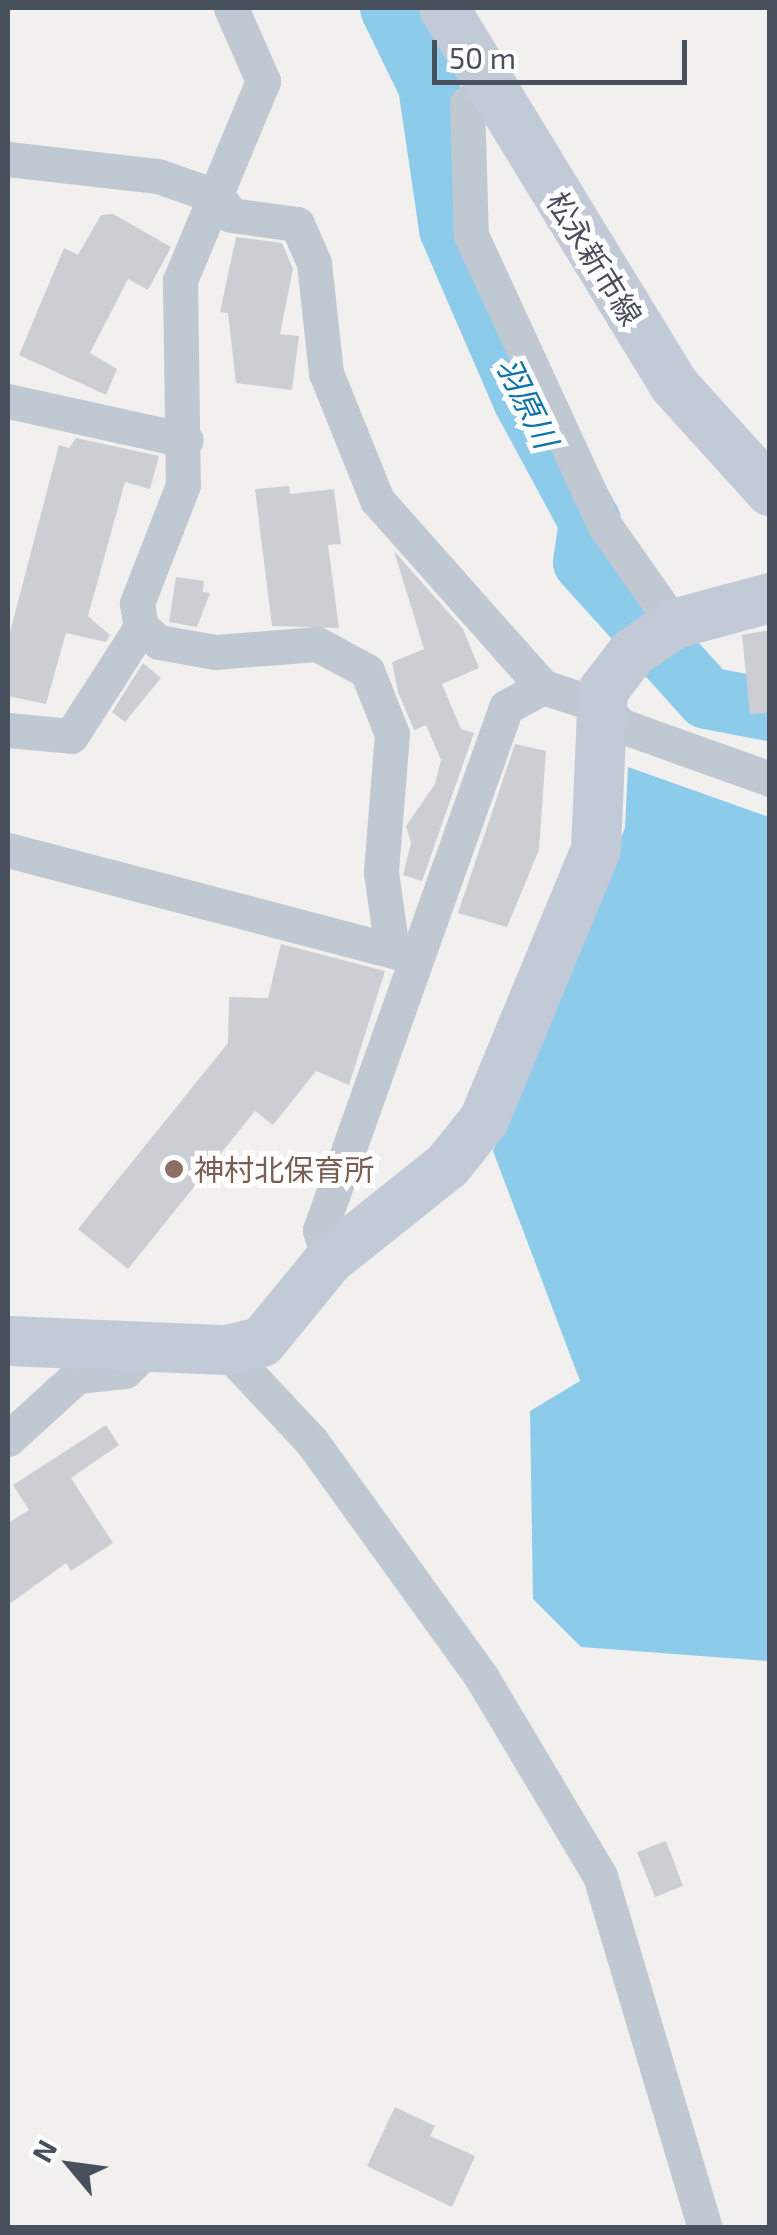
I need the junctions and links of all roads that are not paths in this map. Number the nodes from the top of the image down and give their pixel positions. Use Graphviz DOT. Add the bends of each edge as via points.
graph roads {
  1 [pos="231,8"];
  2 [pos="444,8"];
  3 [pos="489,87"];
  4 [pos="8,159"];
  5 [pos="218,197"];
  6 [pos="8,402"];
  7 [pos="186,440"];
  8 [pos="770,491"];
  9 [pos="770,598"];
  10 [pos="674,624"];
  11 [pos="141,627"];
  12 [pos="543,687"];
  13 [pos="600,706"];
  14 [pos="8,730"];
  15 [pos="770,779"];
  16 [pos="8,850"];
  17 [pos="406,954"];
  18 [pos="329,1260"];
  19 [pos="8,1341"];
  20 [pos="150,1346"];
  21 [pos="226,1350"];
  22 [pos="8,1439"];
  23 [pos="704,2228"];
  1 -- 5 [label="street" via="263,81"];
  2 -- 3 [label="street, 松永新市線"];
  3 -- 8 [label="street, 松永新市線" via="675,386"];
  3 -- 10 [label="street" via="467,103 471,235 605,526"];
  4 -- 5 [label="street" via="158,176"];
  5 -- 7 [label="street" via="180,280"];
  5 -- 12 [label="street" via="231,215 297,224 314,263 326,373 378,500"];
  6 -- 7 [label="street"];
  7 -- 11 [label="street" via="184,485 137,603"];
  9 -- 10 [label="street"];
  10 -- 13 [label="street" via="632,653"];
  11 -- 14 [label="street" via="71,736"];
  11 -- 17 [label="street" via="159,642 215,652 317,644 367,671 392,734 381,872"];
  12 -- 13 [label="street"];
  12 -- 17 [label="street" via="506,707"];
  13 -- 15 [label="street" via="622,726"];
  13 -- 18 [label="street" via="596,848 484,1120 408,1203"];
  16 -- 17 [label="street"];
  17 -- 18 [label="street" via="320,1230"];
  18 -- 21 [label="street" via="262,1342"];
  19 -- 20 [label="street"];
  20 -- 21 [label="street"];
  20 -- 22 [label="street" via="126,1371 77,1376"];
  21 -- 23 [label="street" via="312,1442 482,1678 600,1876"];
}
